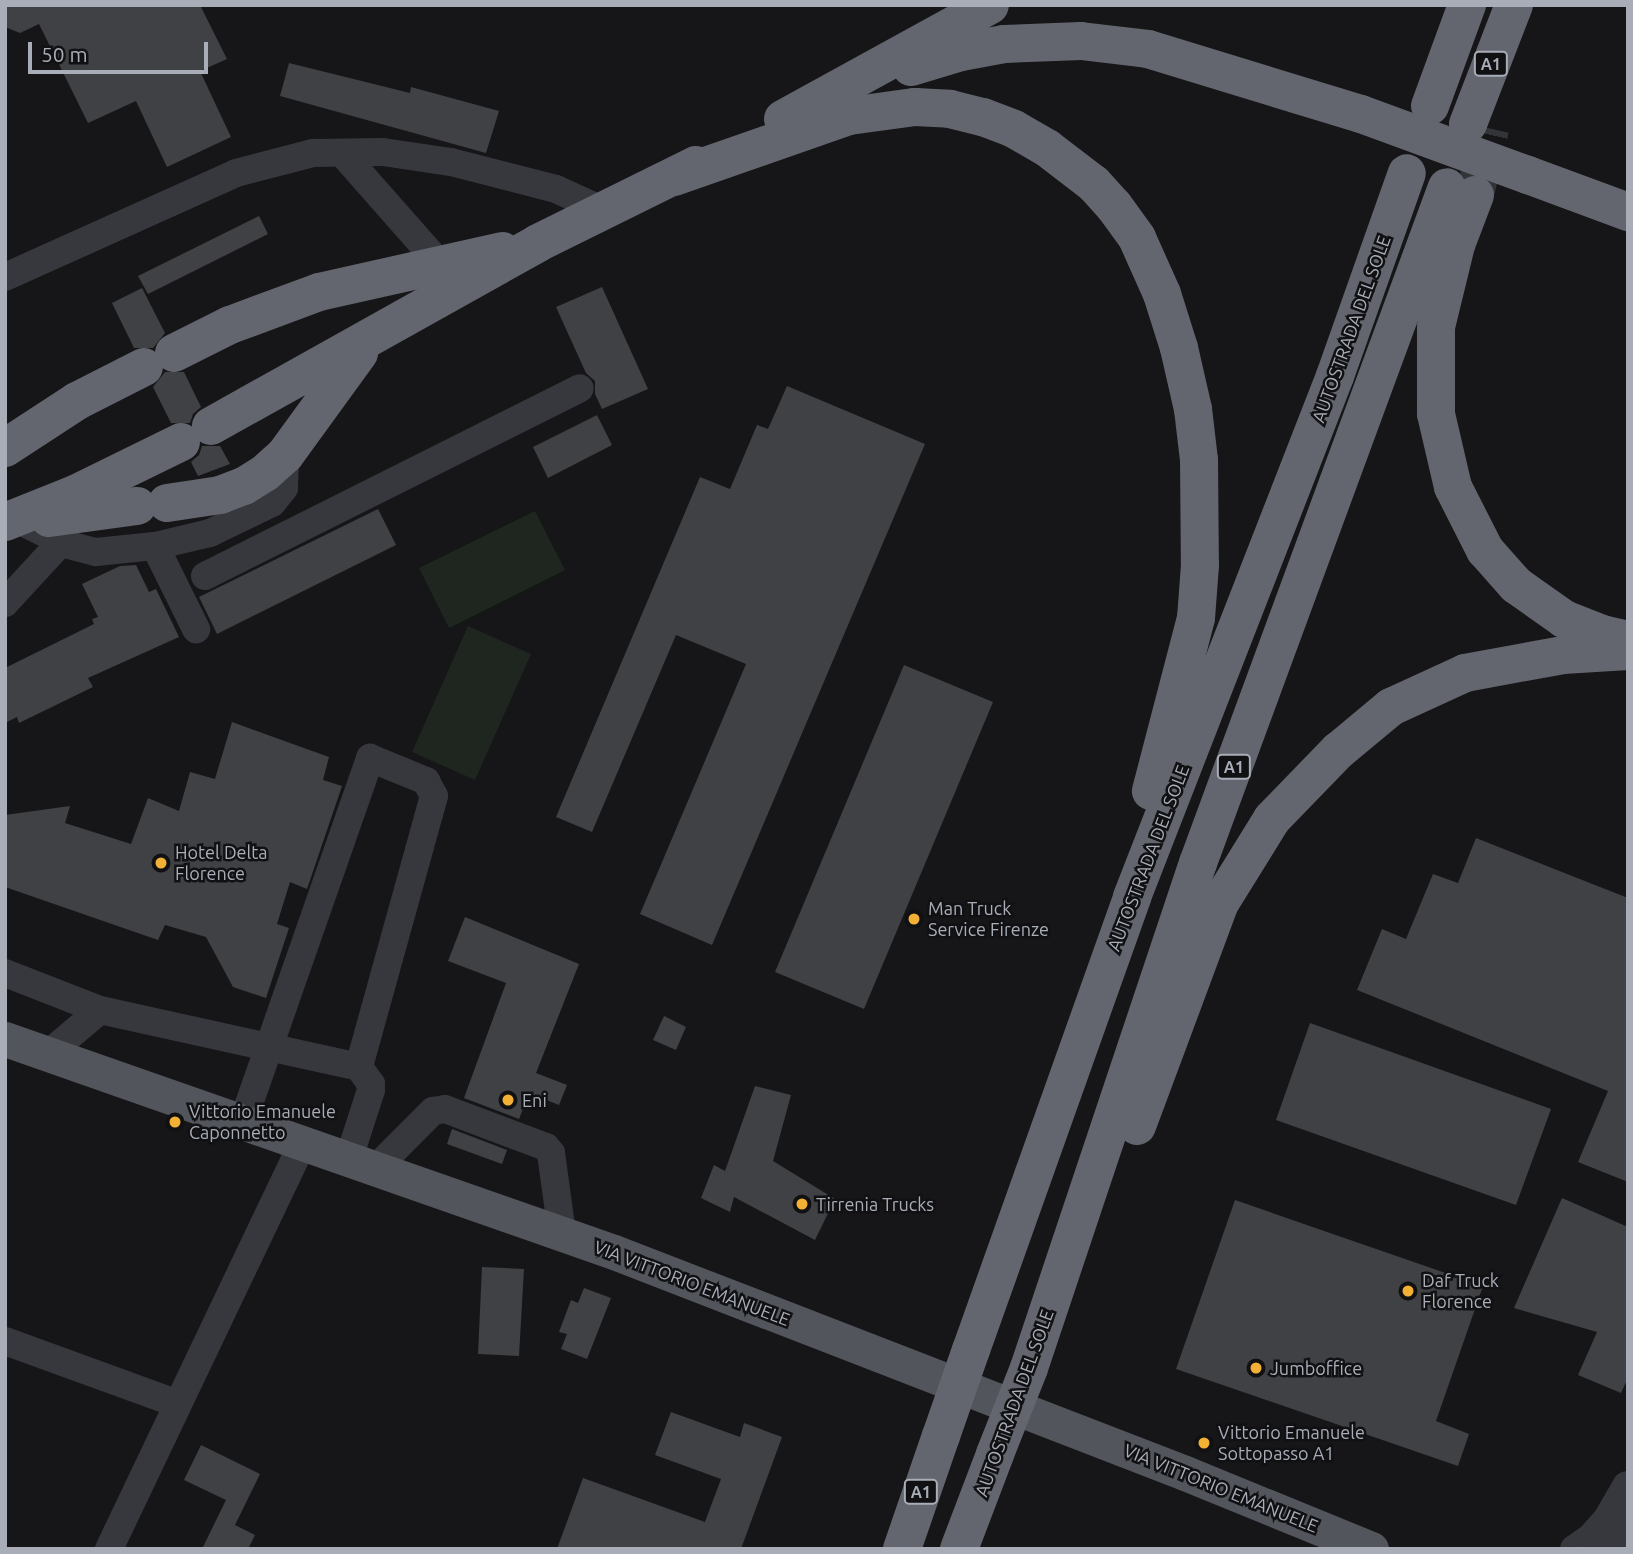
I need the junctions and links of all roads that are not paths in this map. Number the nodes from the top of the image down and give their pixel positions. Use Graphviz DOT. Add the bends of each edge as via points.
graph roads {
  1 [pos="990,5"];
  2 [pos="1468,5"];
  3 [pos="1514,5"];
  4 [pos="1430,106"];
  5 [pos="804,108"];
  6 [pos="1479,126"];
  7 [pos="342,153"];
  8 [pos="1407,173"];
  9 [pos="674,177"];
  10 [pos="604,211"];
  11 [pos="1628,212"];
  12 [pos="538,243"];
  13 [pos="440,264"];
  14 [pos="5,277"];
  15 [pos="374,337"];
  16 [pos="580,388"];
  17 [pos="5,449"];
  18 [pos="284,471"];
  19 [pos="11,524"];
  20 [pos="307,525"];
  21 [pos="62,541"];
  22 [pos="155,546"];
  23 [pos="205,576"];
  24 [pos="5,603"];
  25 [pos="196,629"];
  26 [pos="1628,640"];
  27 [pos="1628,651"];
  28 [pos="1132,897"];
  29 [pos="5,973"];
  30 [pos="100,1010"];
  31 [pos="5,1039"];
  32 [pos="269,1047"];
  33 [pos="48,1054"];
  34 [pos="359,1067"];
  35 [pos="243,1121"];
  36 [pos="303,1142"];
  37 [pos="363,1163"];
  38 [pos="562,1233"];
  39 [pos="5,1341"];
  40 [pos="1032,1359"];
  41 [pos="178,1404"];
  42 [pos="1628,1484"];
  43 [pos="109,1549"];
  44 [pos="902,1549"];
  45 [pos="959,1549"];
  46 [pos="1371,1549"];
  47 [pos="1574,1549"];
  48 [pos="1612,1549"];
  1 -- 5 [label="highway"];
  2 -- 4 [label="highway, A1"];
  3 -- 6 [label="highway"];
  5 -- 9 [label="highway"];
  5 -- 11 [label="highway, bridge" via="922,62 1004,44 1082,41 1148,49 1362,114"];
  7 -- 10 [label="street" via="383,152 451,162 556,190"];
  7 -- 13 [label="street"];
  7 -- 14 [label="street" via="313,153 236,173"];
  8 -- 28 [label="highway, AUTOSTRADA DEL SOLE / A1" via="1335,376"];
  9 -- 10 [label="highway"];
  9 -- 28 [label="highway" via="849,116 892,108 950,109 1014,129 1071,164 1114,206 1137,238 1162,294 1192,410 1199,460 1200,565 1196,618 1154,770"];
  10 -- 12 [label="highway"];
  12 -- 13 [label="highway"];
  12 -- 15 [label="highway"];
  13 -- 17 [label="highway" via="319,292 230,324 77,401"];
  15 -- 18 [label="highway" via="344,370"];
  15 -- 19 [label="highway" via="196,434"];
  16 -- 20 [label="street"];
  18 -- 19 [label="highway" via="220,495"];
  18 -- 20 [label="street"];
  18 -- 22 [label="street" via="272,503 210,533"];
  19 -- 21 [label="street"];
  20 -- 23 [label="street"];
  21 -- 22 [label="street" via="96,552"];
  21 -- 24 [label="street"];
  22 -- 25 [label="street"];
  26 -- 40 [label="highway, AUTOSTRADA DEL SOLE / A1" via="1564,619 1503,574 1480,542 1453,487 1436,414 1436,327 1456,245 1461,191 1198,863"];
  27 -- 40 [label="highway" via="1563,655 1465,673 1391,707 1338,751 1272,819 1220,902 1083,1270"];
  28 -- 44 [label="highway, AUTOSTRADA DEL SOLE / A1, bridge"];
  29 -- 30 [label="street"];
  30 -- 32 [label="street"];
  30 -- 33 [label="street"];
  31 -- 33 [label="main road, VIA VITTORIO EMANUELE"];
  32 -- 34 [label="street"];
  32 -- 34 [label="street" via="370,758 426,781 434,796"];
  32 -- 35 [label="street"];
  33 -- 35 [label="main road, VIA VITTORIO EMANUELE"];
  34 -- 37 [label="street" via="371,1084"];
  35 -- 36 [label="main road, VIA VITTORIO EMANUELE"];
  36 -- 37 [label="main road, VIA VITTORIO EMANUELE"];
  36 -- 41 [label="street"];
  37 -- 38 [label="main road, VIA VITTORIO EMANUELE"];
  37 -- 38 [label="street" via="433,1111 445,1109 546,1147 551,1153"];
  38 -- 46 [label="main road, VIA VITTORIO EMANUELE"];
  39 -- 41 [label="street"];
  40 -- 45 [label="highway, AUTOSTRADA DEL SOLE / A1, bridge"];
  41 -- 43 [label="street"];
  42 -- 47 [label="street" via="1607,1518"];
  42 -- 48 [label="street"];
}
